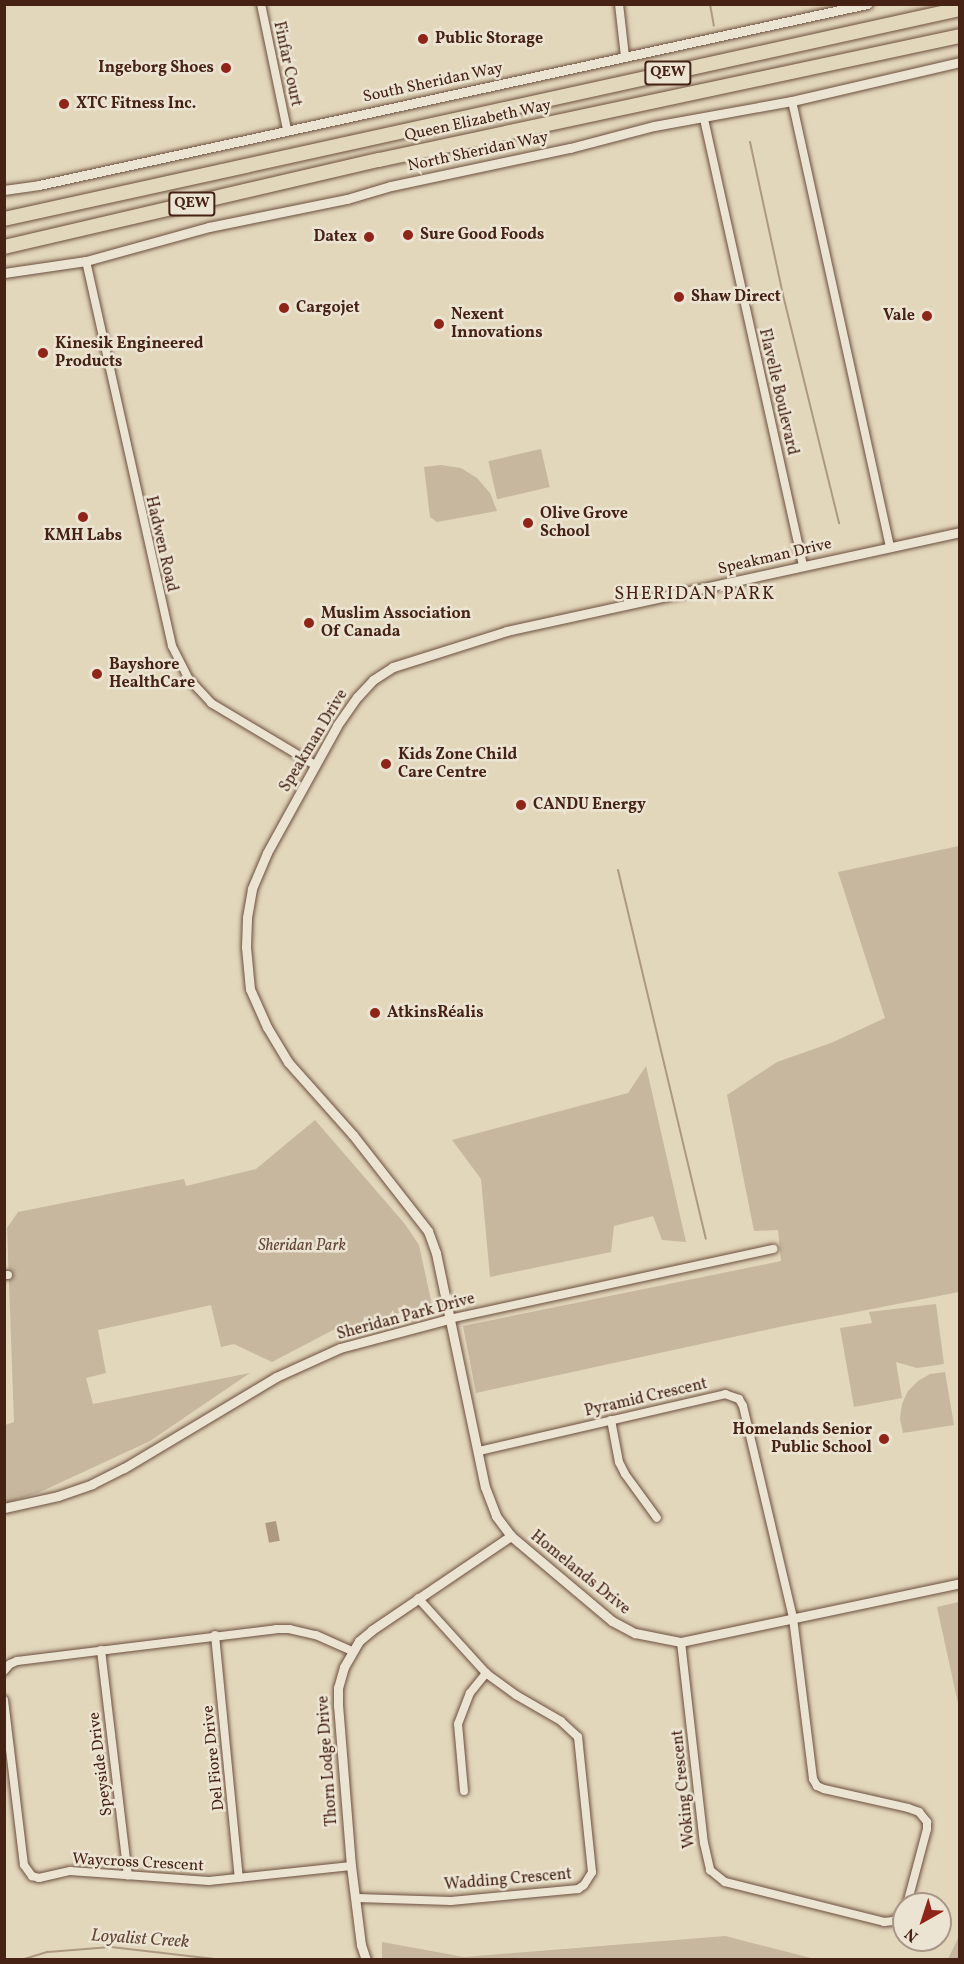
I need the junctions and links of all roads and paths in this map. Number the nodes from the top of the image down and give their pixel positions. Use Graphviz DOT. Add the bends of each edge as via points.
graph roads {
  1 [pos="261,4"];
  2 [pos="618,4"];
  3 [pos="867,4"];
  4 [pos="960,9"];
  5 [pos="960,36"];
  6 [pos="625,57"];
  7 [pos="960,62"];
  8 [pos="792,101"];
  9 [pos="704,119"];
  10 [pos="287,129"];
  11 [pos="4,190"];
  12 [pos="4,219"];
  13 [pos="4,247"];
  14 [pos="86,261"];
  15 [pos="4,273"];
  16 [pos="960,532"];
  17 [pos="890,547"];
  18 [pos="803,566"];
  19 [pos="315,765"];
  20 [pos="774,1249"];
  21 [pos="449,1319"];
  22 [pos="612,1420"];
  23 [pos="479,1451"];
  24 [pos="4,1508"];
  25 [pos="657,1518"];
  26 [pos="511,1536"];
  27 [pos="960,1583"];
  28 [pos="418,1598"];
  29 [pos="794,1618"];
  30 [pos="215,1635"];
  31 [pos="681,1642"];
  32 [pos="101,1650"];
  33 [pos="352,1652"];
  34 [pos="4,1671"];
  35 [pos="486,1672"];
  36 [pos="4,1700"];
  37 [pos="464,1791"];
  38 [pos="351,1866"];
  39 [pos="128,1875"];
  40 [pos="239,1878"];
  41 [pos="911,1892"];
  42 [pos="357,1899"];
  43 [pos="892,1921"];
  44 [pos="366,1959"];
  1 -- 10 [label="street, Finfar Court"];
  2 -- 6 [label="street"];
  3 -- 6 [label="street, South Sheridan Way"];
  4 -- 12 [label="highway, Queen Elizabeth Way / QEW"];
  5 -- 13 [label="highway, Queen Elizabeth Way / QEW" via="379,160"];
  6 -- 10 [label="street, South Sheridan Way"];
  7 -- 8 [label="street, North Sheridan Way"];
  8 -- 9 [label="street, North Sheridan Way"];
  8 -- 17 [label="street"];
  9 -- 14 [label="street, North Sheridan Way" via="654,126 550,153 209,227"];
  9 -- 18 [label="street, Flavelle Boulevard"];
  10 -- 11 [label="street, South Sheridan Way"];
  14 -- 15 [label="street, North Sheridan Way"];
  14 -- 19 [label="street, Hadwen Road" via="172,646 189,679 211,703"];
  16 -- 17 [label="street, Speakman Drive"];
  17 -- 18 [label="street, Speakman Drive"];
  18 -- 19 [label="street, Speakman Drive" via="507,631 393,667 357,697"];
  19 -- 21 [label="street, Speakman Drive" via="252,889 246,947 250,989 288,1062 353,1135 428,1231"];
  20 -- 21 [label="street, Sheridan Park Drive"];
  21 -- 23 [label="street, Homelands Drive"];
  21 -- 24 [label="street, Sheridan Park Drive" via="340,1348 276,1377 92,1484"];
  22 -- 23 [label="street, Pyramid Crescent"];
  22 -- 25 [label="street" via="625,1474"];
  22 -- 29 [label="street, Pyramid Crescent" via="725,1394 738,1399"];
  23 -- 26 [label="street, Homelands Drive" via="485,1487 496,1516"];
  26 -- 28 [label="street, Thorn Lodge Drive"];
  26 -- 31 [label="street, Homelands Drive" via="612,1621 635,1633"];
  27 -- 29 [label="street, Homelands Drive"];
  28 -- 33 [label="street, Thorn Lodge Drive" via="372,1630"];
  28 -- 35 [label="street, Wadding Crescent"];
  29 -- 31 [label="street, Homelands Drive"];
  29 -- 41 [label="street" via="813,1779 817,1786 919,1812 927,1829"];
  30 -- 32 [label="street"];
  30 -- 33 [label="street" via="289,1629 316,1635"];
  30 -- 40 [label="street, Del Fiore Drive"];
  31 -- 43 [label="street, Woking Crescent" via="710,1870 725,1882"];
  32 -- 34 [label="street" via="17,1661"];
  32 -- 39 [label="street, Speyside Drive"];
  33 -- 38 [label="street, Thorn Lodge Drive" via="338,1688"];
  35 -- 37 [label="street" via="470,1693 459,1724"];
  35 -- 42 [label="street, Wadding Crescent" via="561,1721 578,1737 591,1847 589,1878 578,1889 451,1901"];
  36 -- 39 [label="street, Waycross Crescent" via="24,1865 28,1871 39,1878 70,1871"];
  38 -- 40 [label="street, Waycross Crescent"];
  38 -- 42 [label="street, Thorn Lodge Drive"];
  39 -- 40 [label="street, Waycross Crescent" via="209,1881"];
  42 -- 44 [label="street, Thorn Lodge Drive"];
}
